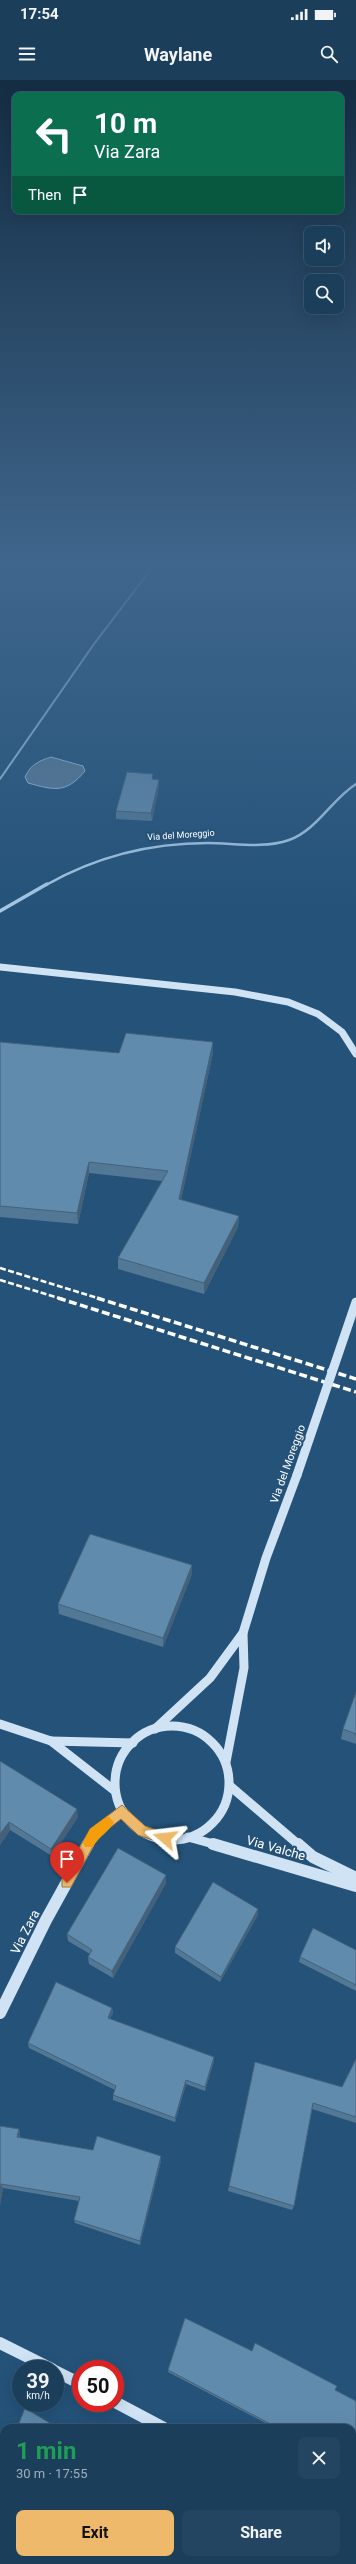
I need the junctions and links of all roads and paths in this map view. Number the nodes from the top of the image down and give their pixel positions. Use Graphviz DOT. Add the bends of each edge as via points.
graph roads {
  1 [pos="66,685"];
  2 [pos="0,780"];
  3 [pos="356,784"];
  4 [pos="0,911"];
  5 [pos="0,967"];
  6 [pos="356,1054"];
  7 [pos="356,1302"];
  8 [pos="243,1633"];
  9 [pos="0,1724"];
  10 [pos="154,1730"];
  11 [pos="51,1742"];
  12 [pos="132,1743"];
  13 [pos="226,1762"];
  14 [pos="230,1786"];
  15 [pos="115,1791"];
  16 [pos="122,1811"];
  17 [pos="188,1837"];
  18 [pos="356,1878"];
  19 [pos="356,1886"];
  20 [pos="0,2013"];
  21 [pos="0,2343"];
  22 [pos="34,2360"];
  23 [pos="124,2407"];
  24 [pos="156,2424"];
  1 -- 2 [label="lane"];
  3 -- 4 [label="street, Via del Moreggio" via="307,830 289,840 135,849 100,859"];
  5 -- 6 [label="street" via="228,991 288,1002 318,1014 342,1032"];
  7 -- 8 [label="street, Via del Moreggio, bridge" via="266,1558"];
  8 -- 10 [label="street, Via del Moreggio" via="210,1678"];
  8 -- 13 [label="street, Via del Moreggio" via="244,1668"];
  9 -- 11 [label="street"];
  10 -- 12 [label="street"];
  10 -- 13 [label="street" via="168,1727 195,1732 218,1749"];
  11 -- 12 [label="street"];
  11 -- 15 [label="street"];
  12 -- 15 [label="street" via="118,1764"];
  13 -- 14 [label="street"];
  14 -- 17 [label="street" via="225,1806 219,1816 205,1829"];
  14 -- 18 [label="street, Via Valche" via="313,1857"];
  15 -- 16 [label="street"];
  16 -- 17 [label="street" via="131,1822 153,1836"];
  16 -- 20 [label="street, Via Zara" via="94,1833 46,1920"];
  17 -- 19 [label="street, Via Valche"];
  21 -- 22 [label="street"];
  23 -- 24 [label="street"];
}
